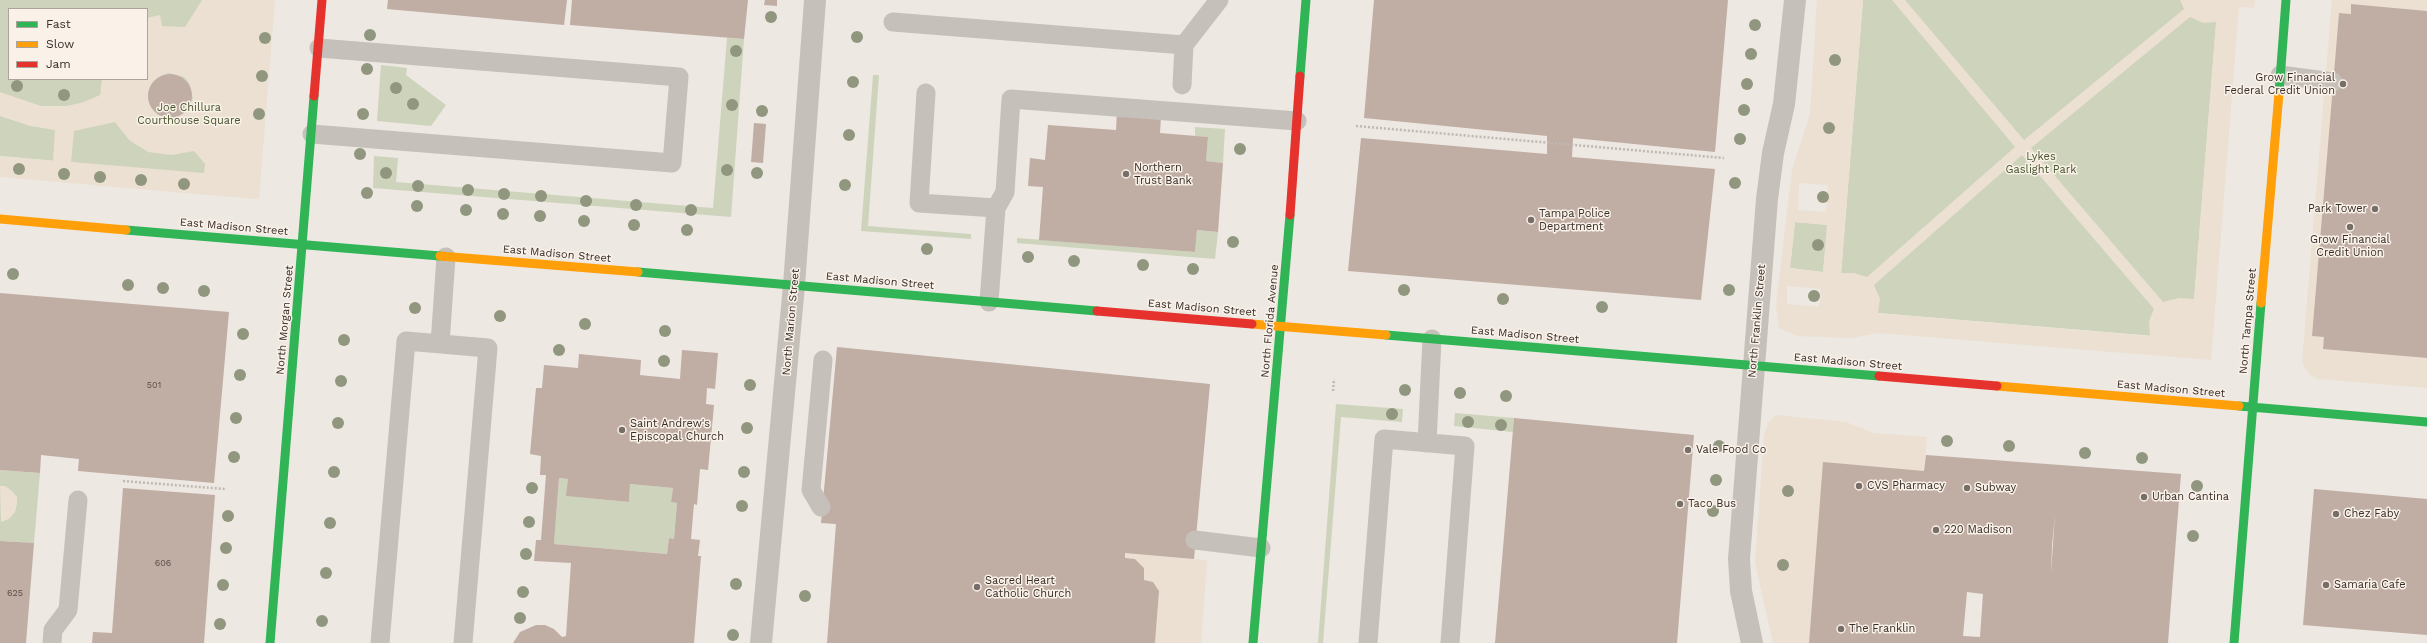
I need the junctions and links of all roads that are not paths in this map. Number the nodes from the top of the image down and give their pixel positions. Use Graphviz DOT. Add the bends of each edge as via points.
graph roads {
  1 [pos="322,0"];
  2 [pos="815,0"];
  3 [pos="1219,0"];
  4 [pos="1306,0"];
  5 [pos="1795,0"];
  6 [pos="2286,0"];
  7 [pos="893,22"];
  8 [pos="1184,45"];
  9 [pos="319,48"];
  10 [pos="2280,75"];
  11 [pos="2333,82"];
  12 [pos="1182,85"];
  13 [pos="926,93"];
  14 [pos="1297,121"];
  15 [pos="312,134"];
  16 [pos="996,208"];
  17 [pos="0,219"];
  18 [pos="303,245"];
  19 [pos="446,257"];
  20 [pos="794,285"];
  21 [pos="989,302"];
  22 [pos="1282,326"];
  23 [pos="1432,339"];
  24 [pos="440,344"];
  25 [pos="823,360"];
  26 [pos="1754,366"];
  27 [pos="2253,408"];
  28 [pos="2427,422"];
  29 [pos="1427,442"];
  30 [pos="78,500"];
  31 [pos="821,507"];
  32 [pos="1195,540"];
  33 [pos="1261,548"];
  34 [pos="52,643"];
  35 [pos="270,643"];
  36 [pos="380,643"];
  37 [pos="463,643"];
  38 [pos="762,643"];
  39 [pos="1253,643"];
  40 [pos="1368,643"];
  41 [pos="1450,643"];
  42 [pos="1752,643"];
  43 [pos="2234,643"];
  1 -- 9 [label="street, North Morgan Street"];
  2 -- 20 [label="street, North Marion Street"];
  3 -- 8 [label="lane"];
  4 -- 14 [label="street, North Florida Avenue"];
  5 -- 26 [label="street, North Franklin Street" via="1784,104 1770,176"];
  6 -- 10 [label="street, North Tampa Street"];
  7 -- 8 [label="lane"];
  8 -- 12 [label="lane"];
  9 -- 15 [label="street, North Morgan Street"];
  9 -- 15 [label="lane" via="679,78 672,163"];
  10 -- 11 [label="lane"];
  10 -- 27 [label="street, North Tampa Street"];
  13 -- 16 [label="lane" via="919,203"];
  14 -- 16 [label="lane" via="1011,100 1005,192"];
  14 -- 22 [label="street, North Florida Avenue"];
  15 -- 18 [label="street, North Morgan Street"];
  16 -- 21 [label="lane"];
  17 -- 18 [label="street, East Madison Street"];
  18 -- 19 [label="street, East Madison Street"];
  18 -- 35 [label="street, North Morgan Street"];
  19 -- 20 [label="street, East Madison Street"];
  19 -- 24 [label="lane"];
  20 -- 21 [label="street, East Madison Street"];
  20 -- 38 [label="street, North Marion Street"];
  21 -- 22 [label="street, East Madison Street"];
  22 -- 23 [label="street, East Madison Street"];
  22 -- 33 [label="street, North Florida Avenue"];
  23 -- 26 [label="street, East Madison Street"];
  23 -- 29 [label="lane"];
  24 -- 36 [label="lane" via="406,341"];
  24 -- 37 [label="lane" via="488,348"];
  25 -- 31 [label="lane" via="811,490"];
  26 -- 27 [label="street, East Madison Street"];
  26 -- 42 [label="street, North Franklin Street" via="1739,559 1741,591"];
  27 -- 28 [label="street, East Madison Street"];
  27 -- 43 [label="street, North Tampa Street"];
  29 -- 40 [label="lane" via="1384,439"];
  29 -- 41 [label="lane" via="1465,446"];
  30 -- 34 [label="lane" via="68,610 53,630"];
  32 -- 33 [label="lane"];
  33 -- 39 [label="street, North Florida Avenue"];
}
